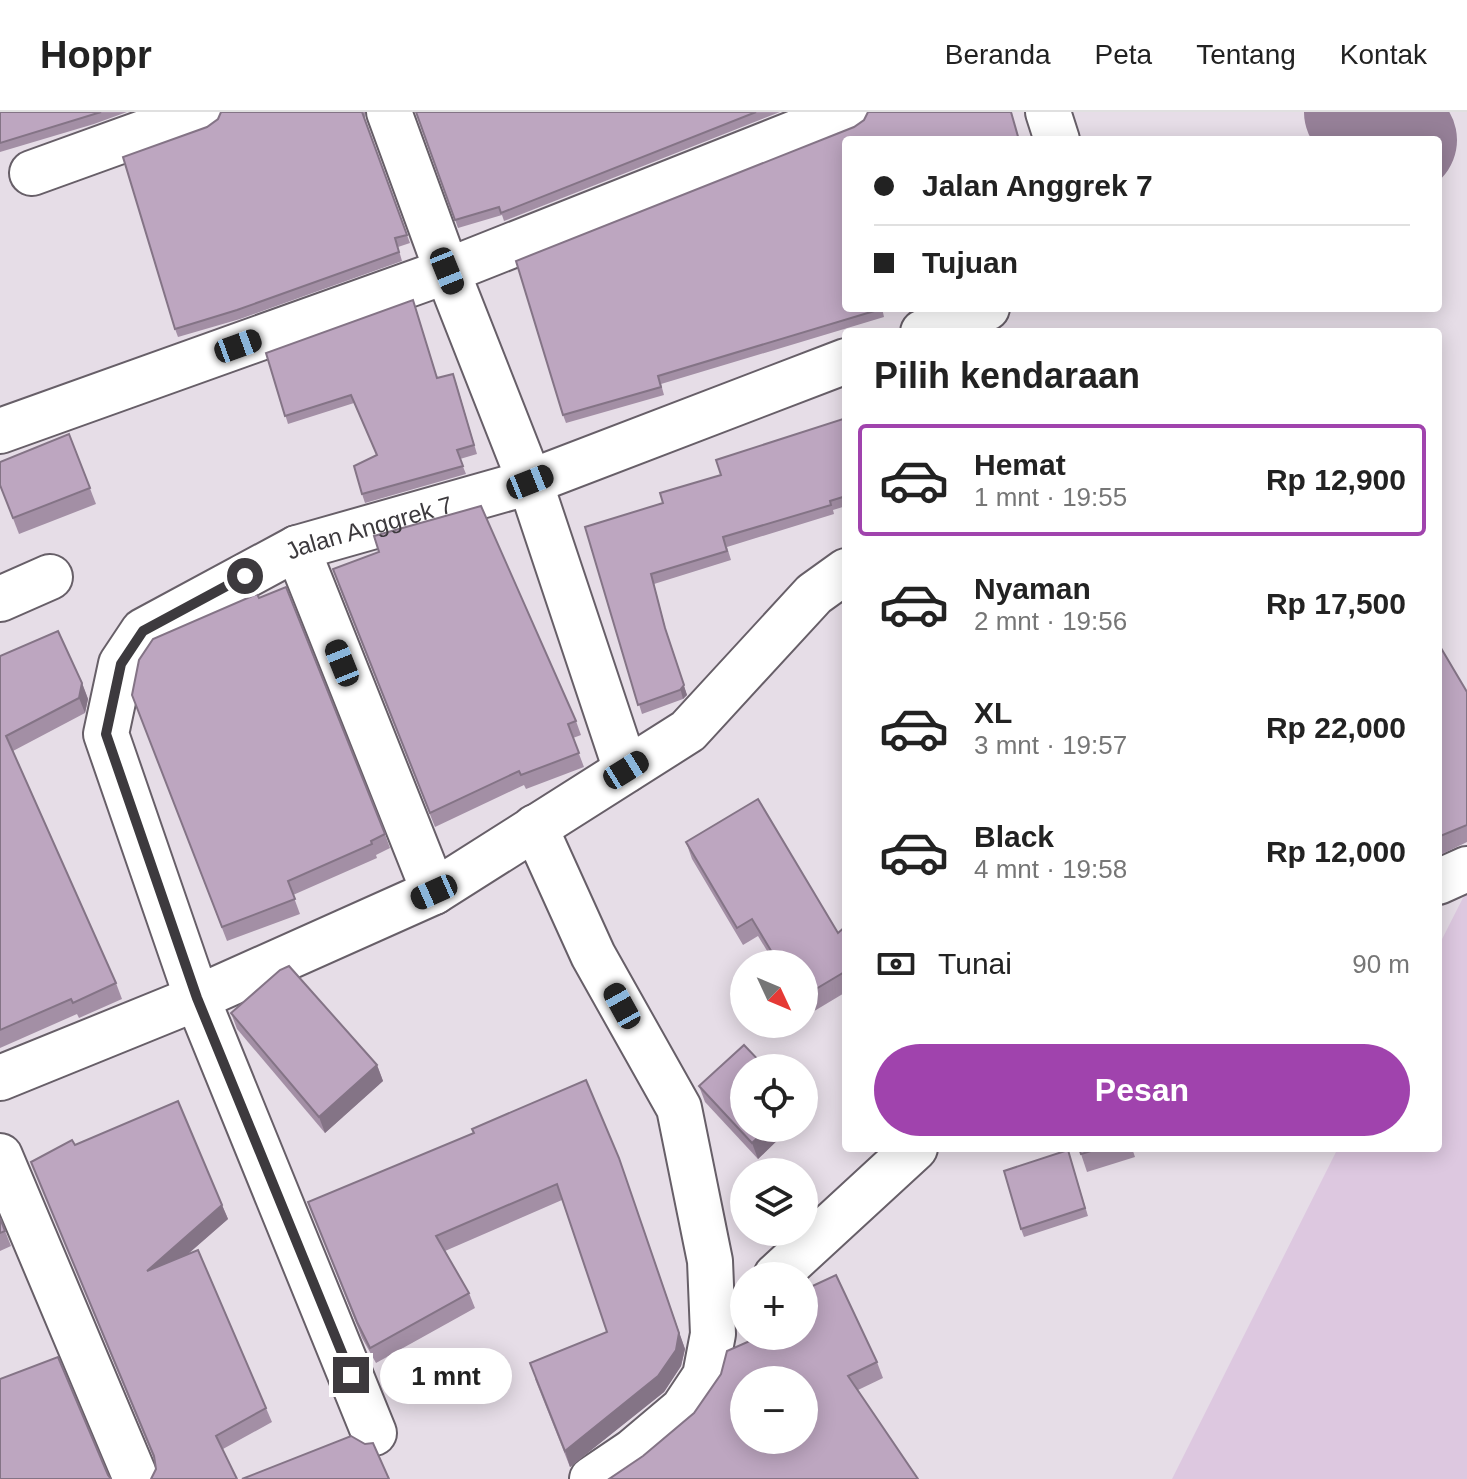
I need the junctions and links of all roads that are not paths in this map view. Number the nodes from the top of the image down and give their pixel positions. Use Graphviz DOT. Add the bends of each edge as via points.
graph roads {
  1 [pos="201,112"];
  2 [pos="389,112"];
  3 [pos="848,112"];
  4 [pos="1048,112"];
  5 [pos="1056,136"];
  6 [pos="32,173"];
  7 [pos="447,271"];
  8 [pos="976,312"];
  9 [pos="934,328"];
  10 [pos="842,363"];
  11 [pos="0,431"];
  12 [pos="530,482"];
  13 [pos="297,548"];
  14 [pos="842,574"];
  15 [pos="50,577"];
  16 [pos="0,599"];
  17 [pos="626,770"];
  18 [pos="535,827"];
  19 [pos="1467,869"];
  20 [pos="1442,880"];
  21 [pos="434,892"];
  22 [pos="197,998"];
  23 [pos="0,1078"];
  24 [pos="911,1152"];
  25 [pos="0,1156"];
  26 [pos="791,1262"];
  27 [pos="729,1320"];
  28 [pos="374,1433"];
  29 [pos="136,1479"];
  30 [pos="592,1479"];
  1 -- 6 [label="street"];
  2 -- 7 [label="street"];
  3 -- 7 [label="street"];
  4 -- 5 [label="street"];
  7 -- 11 [label="street"];
  7 -- 12 [label="street"];
  8 -- 9 [label="street"];
  10 -- 12 [label="street, Jalan Anggrek 7"];
  12 -- 13 [label="street, Jalan Anggrek 7"];
  12 -- 17 [label="street"];
  13 -- 21 [label="street"];
  13 -- 22 [label="street, Jalan Anggrek 7" via="143,631 121,664 106,734"];
  14 -- 17 [label="street" via="814,594 688,731"];
  15 -- 16 [label="street"];
  17 -- 18 [label="street"];
  18 -- 21 [label="street"];
  18 -- 27 [label="street" via="593,955 679,1108 710,1261"];
  19 -- 20 [label="street"];
  21 -- 22 [label="street"];
  22 -- 23 [label="street"];
  22 -- 28 [label="street"];
  24 -- 26 [label="street"];
  25 -- 29 [label="street"];
  27 -- 30 [label="street" via="705,1376 683,1409"];
}
